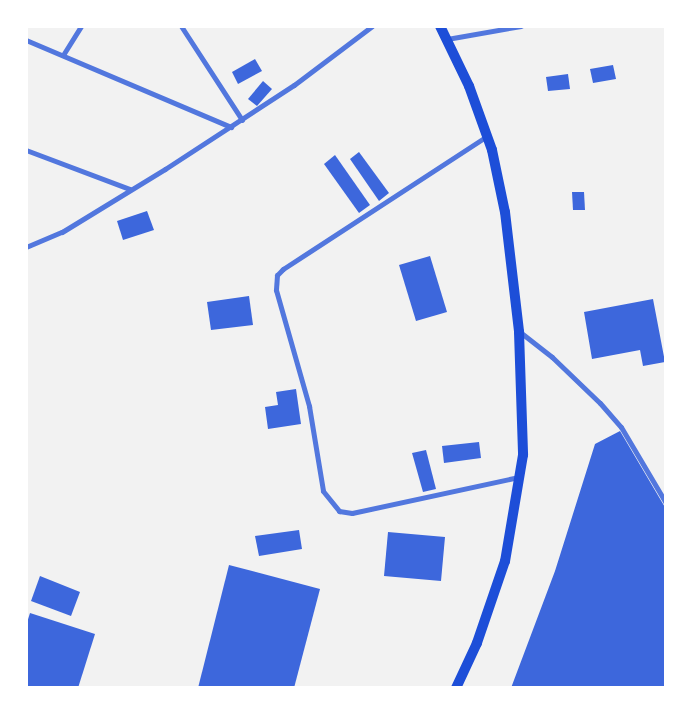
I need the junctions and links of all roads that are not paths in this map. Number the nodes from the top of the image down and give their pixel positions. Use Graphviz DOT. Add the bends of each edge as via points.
graph roads {
  1 [pos="81,26"];
  2 [pos="181,26"];
  3 [pos="372,26"];
  4 [pos="440,26"];
  5 [pos="521,26"];
  6 [pos="446,39"];
  7 [pos="26,40"];
  8 [pos="63,55"];
  9 [pos="242,120"];
  10 [pos="231,127"];
  11 [pos="488,136"];
  12 [pos="26,150"];
  13 [pos="130,189"];
  14 [pos="26,247"];
  15 [pos="519,332"];
  16 [pos="519,477"];
  17 [pos="666,503"];
  18 [pos="456,688"];
  1 -- 8 [label="street"];
  2 -- 9 [label="street"];
  3 -- 9 [label="street"];
  4 -- 6 [label="main road"];
  5 -- 6 [label="street"];
  6 -- 11 [label="main road" via="470,86"];
  7 -- 8 [label="street"];
  8 -- 10 [label="street"];
  9 -- 10 [label="street"];
  10 -- 13 [label="street"];
  11 -- 15 [label="main road" via="505,212"];
  11 -- 16 [label="street" via="283,269 277,275 276,290 309,406 322,491 339,511 352,513"];
  12 -- 13 [label="street"];
  13 -- 14 [label="street" via="62,232"];
  15 -- 16 [label="main road" via="522,455"];
  15 -- 17 [label="street" via="552,357 600,403 621,428"];
  16 -- 18 [label="main road" via="505,561 477,643"];
}
